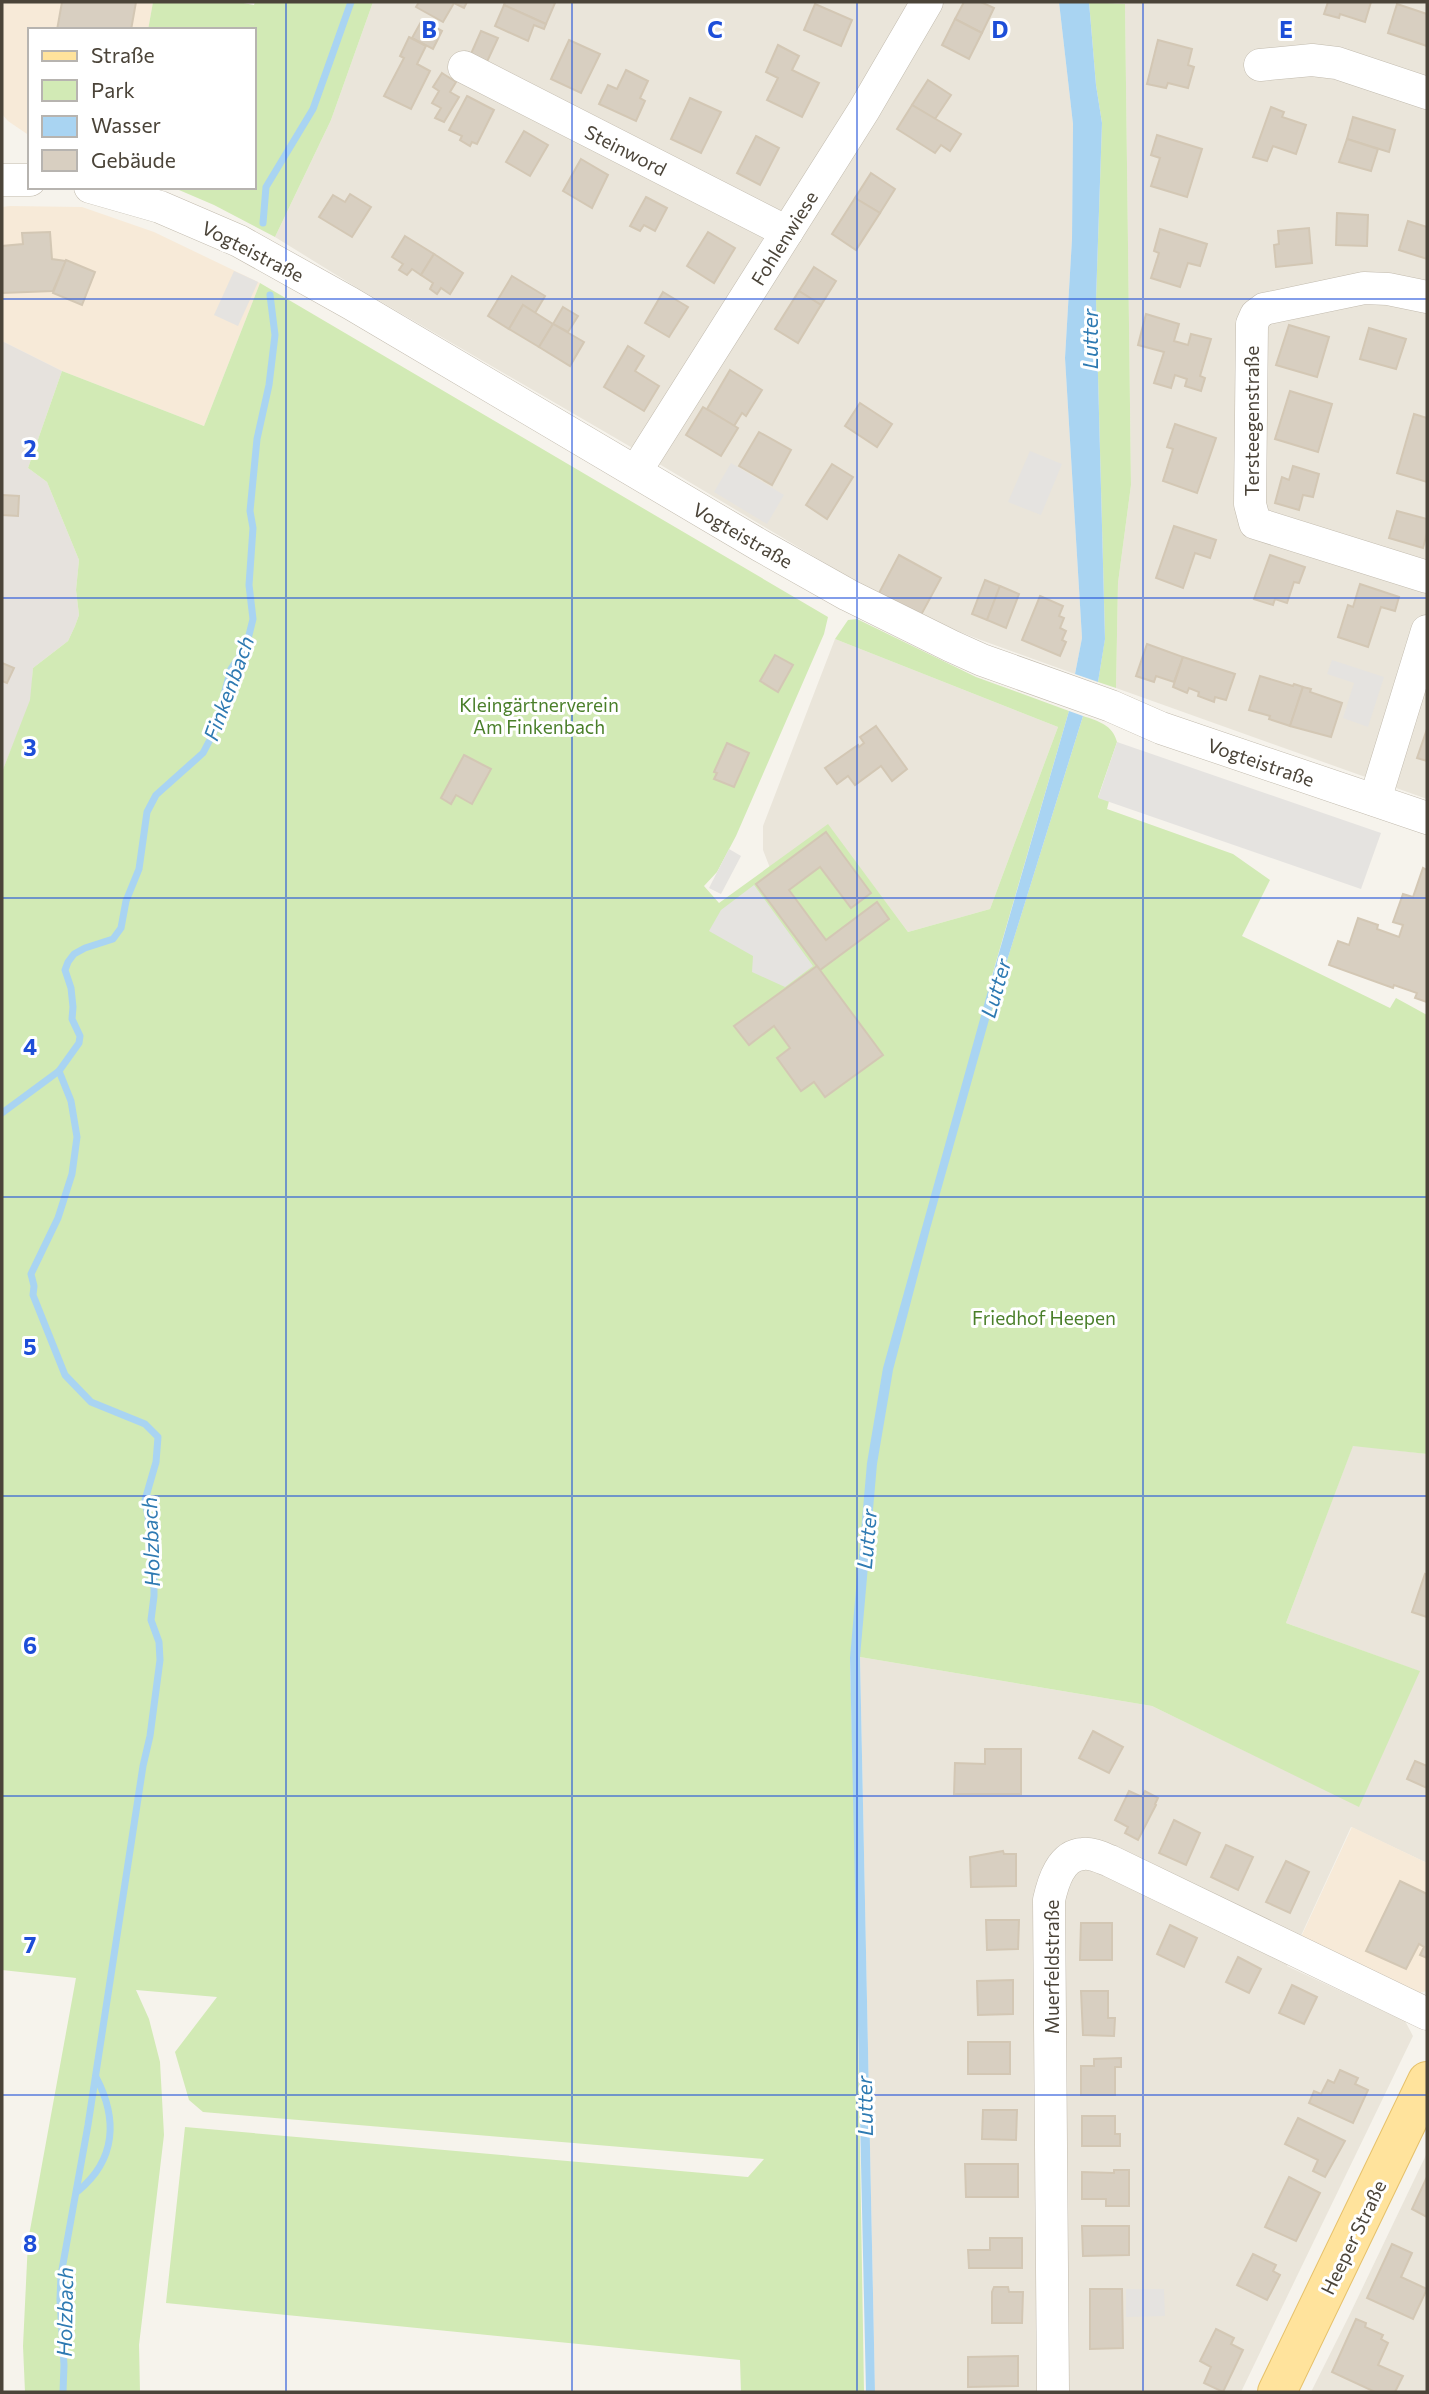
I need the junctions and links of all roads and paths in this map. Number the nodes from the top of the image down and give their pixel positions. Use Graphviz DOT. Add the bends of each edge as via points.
graph roads {
  1 [pos="927,2"];
  2 [pos="1260,65"];
  3 [pos="464,67"];
  4 [pos="1427,93"];
  5 [pos="2,180"];
  6 [pos="28,180"];
  7 [pos="97,189"];
  8 [pos="787,232"];
  9 [pos="1427,297"];
  10 [pos="636,471"];
  11 [pos="1427,577"];
  12 [pos="1427,631"];
  13 [pos="1375,800"];
  14 [pos="1427,818"];
  15 [pos="1427,2014"];
  16 [pos="1427,2081"];
  17 [pos="1054,2392"];
  18 [pos="1277,2392"];
  1 -- 8 [label="street, Fohlenwiese"];
  2 -- 4 [label="street" via="1312,60 1337,63"];
  3 -- 8 [label="street, Steinword"];
  5 -- 6 [label="street"];
  7 -- 10 [label="street, Vogteistraße" via="160,207 239,241"];
  8 -- 10 [label="street, Fohlenwiese"];
  9 -- 11 [label="street, Tersteegenstraße" via="1364,288 1264,309 1256,315 1252,324 1250,504 1255,523"];
  10 -- 13 [label="street, Vogteistraße" via="848,595 982,660 1111,705 1161,728"];
  12 -- 13 [label="street"];
  13 -- 14 [label="street, Vogteistraße"];
  15 -- 17 [label="street, Muerfeldstraße" via="1110,1861 1082,1854 1069,1859 1052,1882 1049,1900"];
  16 -- 18 [label="main road, Heeper Straße"];
}
